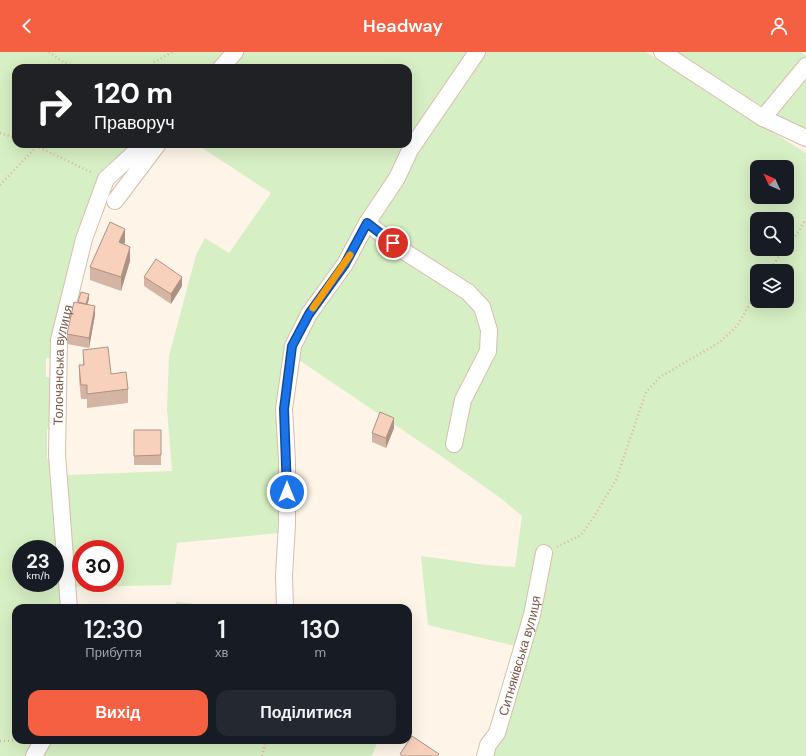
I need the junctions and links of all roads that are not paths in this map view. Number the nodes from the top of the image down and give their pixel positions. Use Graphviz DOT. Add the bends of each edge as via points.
graph roads {
  1 [pos="235,52"];
  2 [pos="477,52"];
  3 [pos="662,52"];
  4 [pos="224,64"];
  5 [pos="806,66"];
  6 [pos="764,118"];
  7 [pos="805,136"];
  8 [pos="412,147"];
  9 [pos="140,148"];
  10 [pos="155,148"];
  11 [pos="411,148"];
  12 [pos="115,201"];
  13 [pos="367,223"];
  14 [pos="454,444"];
  15 [pos="544,553"];
  16 [pos="69,604"];
  17 [pos="285,604"];
  18 [pos="41,744"];
  19 [pos="34,756"];
  20 [pos="486,756"];
  1 -- 4 [label="street"];
  2 -- 8 [label="street"];
  3 -- 6 [label="street"];
  5 -- 6 [label="street"];
  6 -- 7 [label="street"];
  9 -- 16 [label="street, Толочанська вулиця" via="106,179 84,239 59,340 57,455"];
  10 -- 12 [label="street"];
  11 -- 13 [label="street" via="397,178"];
  13 -- 14 [label="street" via="405,252 468,292 482,307 489,330 488,351 463,400"];
  13 -- 17 [label="street" via="345,264 309,314 292,346 284,409 287,460"];
  15 -- 20 [label="street, Ситняківська вулиця" via="532,616 497,733 488,746"];
  18 -- 19 [label="street"];
}
